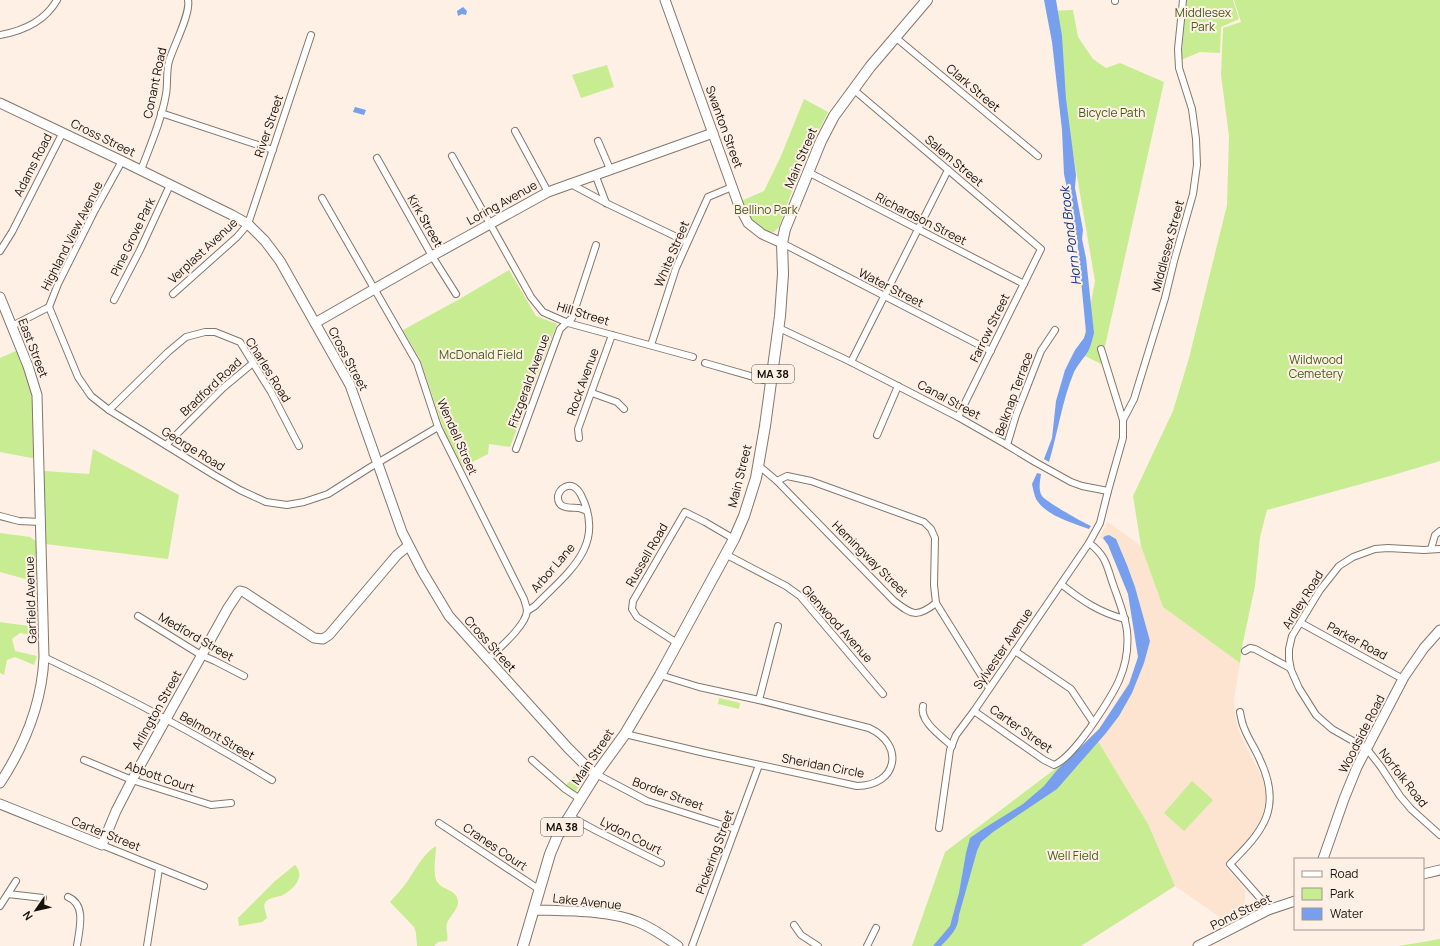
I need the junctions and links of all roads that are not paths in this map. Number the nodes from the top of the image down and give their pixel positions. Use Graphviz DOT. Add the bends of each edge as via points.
graph roads {
  1 [pos="57,0"];
  2 [pos="188,0"];
  3 [pos="665,0"];
  4 [pos="927,0"];
  5 [pos="1183,0"];
  6 [pos="0,35"];
  7 [pos="311,35"];
  8 [pos="895,37"];
  9 [pos="853,89"];
  10 [pos="0,104"];
  11 [pos="161,113"];
  12 [pos="515,131"];
  13 [pos="63,132"];
  14 [pos="713,133"];
  15 [pos="598,141"];
  16 [pos="273,150"];
  17 [pos="452,156"];
  18 [pos="1038,156"];
  19 [pos="377,158"];
  20 [pos="122,161"];
  21 [pos="610,169"];
  22 [pos="142,170"];
  23 [pos="948,170"];
  24 [pos="808,172"];
  25 [pos="595,174"];
  26 [pos="569,183"];
  27 [pos="170,185"];
  28 [pos="732,186"];
  29 [pos="548,192"];
  30 [pos="322,198"];
  31 [pos="606,203"];
  32 [pos="248,224"];
  33 [pos="490,224"];
  34 [pos="918,230"];
  35 [pos="688,242"];
  36 [pos="782,243"];
  37 [pos="596,245"];
  38 [pos="0,250"];
  39 [pos="1041,250"];
  40 [pos="432,256"];
  41 [pos="1024,284"];
  42 [pos="374,290"];
  43 [pos="173,294"];
  44 [pos="456,294"];
  45 [pos="886,296"];
  46 [pos="0,297"];
  47 [pos="114,300"];
  48 [pos="49,307"];
  49 [pos="316,323"];
  50 [pos="568,323"];
  51 [pos="12,326"];
  52 [pos="779,328"];
  53 [pos="1055,330"];
  54 [pos="612,335"];
  55 [pos="651,345"];
  56 [pos="1101,349"];
  57 [pos="991,351"];
  58 [pos="693,357"];
  59 [pos="851,362"];
  60 [pos="253,363"];
  61 [pos="705,363"];
  62 [pos="771,382"];
  63 [pos="898,386"];
  64 [pos="592,393"];
  65 [pos="38,409"];
  66 [pos="624,409"];
  67 [pos="109,410"];
  68 [pos="958,417"];
  69 [pos="1123,420"];
  70 [pos="438,427"];
  71 [pos="876,435"];
  72 [pos="579,438"];
  73 [pos="166,445"];
  74 [pos="1007,445"];
  75 [pos="299,446"];
  76 [pos="516,449"];
  77 [pos="378,463"];
  78 [pos="758,465"];
  79 [pos="777,481"];
  80 [pos="1108,491"];
  81 [pos="587,511"];
  82 [pos="0,516"];
  83 [pos="41,522"];
  84 [pos="1440,531"];
  85 [pos="734,539"];
  86 [pos="1089,544"];
  87 [pos="408,546"];
  88 [pos="1431,549"];
  89 [pos="1440,549"];
  90 [pos="725,554"];
  91 [pos="1061,584"];
  92 [pos="936,603"];
  93 [pos="527,611"];
  94 [pos="138,616"];
  95 [pos="1125,619"];
  96 [pos="1301,623"];
  97 [pos="778,626"];
  98 [pos="1440,630"];
  99 [pos="677,642"];
  100 [pos="1015,651"];
  101 [pos="1245,651"];
  102 [pos="201,655"];
  103 [pos="44,658"];
  104 [pos="487,660"];
  105 [pos="1290,668"];
  106 [pos="660,675"];
  107 [pos="244,676"];
  108 [pos="1404,679"];
  109 [pos="989,688"];
  110 [pos="883,694"];
  111 [pos="759,700"];
  112 [pos="923,706"];
  113 [pos="974,711"];
  114 [pos="1240,712"];
  115 [pos="166,720"];
  116 [pos="1094,722"];
  117 [pos="624,734"];
  118 [pos="952,746"];
  119 [pos="1366,750"];
  120 [pos="84,760"];
  121 [pos="532,760"];
  122 [pos="759,765"];
  123 [pos="596,774"];
  124 [pos="132,780"];
  125 [pos="272,780"];
  126 [pos="0,782"];
  127 [pos="580,800"];
  128 [pos="231,803"];
  129 [pos="0,804"];
  130 [pos="569,816"];
  131 [pos="439,823"];
  132 [pos="939,828"];
  133 [pos="735,829"];
  134 [pos="1440,835"];
  135 [pos="102,846"];
  136 [pos="1323,858"];
  137 [pos="661,863"];
  138 [pos="159,869"];
  139 [pos="1440,870"];
  140 [pos="1424,874"];
  141 [pos="16,881"];
  142 [pos="204,886"];
  143 [pos="540,890"];
  144 [pos="8,894"];
  145 [pos="68,897"];
  146 [pos="43,898"];
  147 [pos="1294,901"];
  148 [pos="0,906"];
  149 [pos="534,910"];
  150 [pos="1268,910"];
  151 [pos="794,925"];
  152 [pos="876,928"];
  153 [pos="77,946"];
  154 [pos="147,946"];
  155 [pos="523,946"];
  156 [pos="678,946"];
  157 [pos="692,946"];
  158 [pos="818,946"];
  159 [pos="867,946"];
  160 [pos="1198,946"];
  1 -- 6 [label="street" via="51,10 30,26"];
  2 -- 11 [label="street, Conant Road" via="188,14 169,62"];
  3 -- 14 [label="street, Swanton Street"];
  4 -- 8 [label="main road, Main Street / MA 38"];
  5 -- 69 [label="street, Middlesex Street" via="1178,49 1179,68 1192,109 1196,139 1197,165 1193,194 1134,399"];
  7 -- 16 [label="street, River Street"];
  8 -- 9 [label="main road, Main Street / MA 38"];
  8 -- 18 [label="street, Clark Street"];
  9 -- 23 [label="street, Salem Street"];
  9 -- 24 [label="main road, Main Street / MA 38" via="834,116"];
  10 -- 13 [label="street, Cross Street"];
  11 -- 16 [label="street"];
  11 -- 22 [label="street, Conant Road"];
  12 -- 29 [label="street"];
  13 -- 20 [label="street, Cross Street"];
  13 -- 38 [label="street, Adams Road" via="12,232"];
  14 -- 21 [label="street, Loring Avenue"];
  14 -- 28 [label="street, Swanton Street"];
  15 -- 21 [label="street"];
  16 -- 32 [label="street, River Street"];
  17 -- 33 [label="street, Hill Street"];
  19 -- 40 [label="street, Kirk Street"];
  20 -- 22 [label="street, Cross Street"];
  20 -- 48 [label="street, Highland View Avenue" via="92,216"];
  21 -- 25 [label="street, Loring Avenue"];
  22 -- 27 [label="street, Cross Street"];
  23 -- 34 [label="street"];
  23 -- 39 [label="street, Salem Street"];
  24 -- 34 [label="street, Richardson Street"];
  24 -- 36 [label="main road, Main Street / MA 38"];
  25 -- 26 [label="street, Loring Avenue"];
  25 -- 31 [label="street"];
  26 -- 29 [label="street, Loring Avenue"];
  26 -- 31 [label="street"];
  27 -- 32 [label="street, Cross Street"];
  27 -- 47 [label="street, Pine Grove Park"];
  28 -- 35 [label="street, White Street" via="708,197"];
  28 -- 36 [label="street, Swanton Street" via="748,223 762,234"];
  29 -- 33 [label="street, Loring Avenue"];
  30 -- 42 [label="street, Wendell Street"];
  31 -- 35 [label="street"];
  32 -- 43 [label="street, Verplast Avenue"];
  32 -- 49 [label="street, Cross Street" via="280,261"];
  33 -- 40 [label="street, Loring Avenue"];
  33 -- 50 [label="street, Hill Street" via="531,297 543,312"];
  34 -- 41 [label="street, Richardson Street"];
  34 -- 45 [label="street"];
  35 -- 55 [label="street, White Street" via="676,268"];
  36 -- 45 [label="street, Water Street"];
  36 -- 52 [label="main road, Main Street / MA 38" via="783,274"];
  37 -- 50 [label="street, Fitzgerald Avenue" via="572,318"];
  39 -- 41 [label="street, Farrow Street"];
  40 -- 42 [label="street, Loring Avenue"];
  40 -- 44 [label="street, Kirk Street"];
  41 -- 57 [label="street, Farrow Street"];
  42 -- 49 [label="street, Loring Avenue"];
  42 -- 70 [label="street, Wendell Street" via="417,363"];
  45 -- 57 [label="street, Water Street"];
  45 -- 59 [label="street"];
  46 -- 51 [label="street, East Street"];
  48 -- 51 [label="street, Highland View Avenue"];
  48 -- 67 [label="street, George Road" via="78,377 91,396"];
  49 -- 77 [label="street, Cross Street" via="350,385"];
  50 -- 54 [label="street, Hill Street"];
  50 -- 76 [label="street, Fitzgerald Avenue" via="560,329"];
  51 -- 65 [label="street, East Street" via="36,388"];
  52 -- 59 [label="street, Canal Street"];
  52 -- 62 [label="main road, Main Street / MA 38"];
  53 -- 74 [label="street, Belknap Terrace" via="1041,351"];
  54 -- 55 [label="street, Hill Street"];
  54 -- 64 [label="street, Rock Avenue"];
  55 -- 58 [label="street, Hill Street"];
  56 -- 69 [label="street"];
  57 -- 68 [label="street, Farrow Street"];
  59 -- 63 [label="street, Canal Street"];
  60 -- 67 [label="street, Charles Road" via="240,342 227,336 205,332 186,337"];
  60 -- 73 [label="street, Bradford Road" via="223,388"];
  60 -- 75 [label="street, Charles Road"];
  61 -- 62 [label="street"];
  62 -- 78 [label="main road, Main Street / MA 38"];
  63 -- 68 [label="street, Canal Street"];
  63 -- 71 [label="street"];
  64 -- 66 [label="street" via="617,402"];
  64 -- 72 [label="street, Rock Avenue" via="578,429"];
  65 -- 83 [label="street, Garfield Avenue"];
  67 -- 73 [label="street, George Road"];
  68 -- 74 [label="street, Canal Street"];
  69 -- 80 [label="street, Middlesex Street" via="1123,438"];
  70 -- 77 [label="street"];
  70 -- 93 [label="street, Wendell Street" via="524,599"];
  73 -- 77 [label="street, George Road" via="240,490 266,502 287,505 328,494"];
  74 -- 80 [label="street, Canal Street" via="1072,482"];
  77 -- 87 [label="street, Cross Street"];
  78 -- 79 [label="street, Hemingway Street"];
  78 -- 85 [label="main road, Main Street / MA 38" via="744,516"];
  79 -- 92 [label="street, Hemingway Street" via="894,601 908,612 924,612"];
  79 -- 92 [label="street" via="787,476 811,481 924,522 935,538"];
  80 -- 86 [label="street, Sylvester Avenue" via="1100,523"];
  81 -- 81 [label="street, Arbor Lane" via="562,506 558,499 561,489 567,486 577,489"];
  81 -- 93 [label="street, Arbor Lane" via="589,538 586,547 580,557 535,606"];
  82 -- 83 [label="street" via="19,522"];
  83 -- 103 [label="street, Garfield Avenue"];
  84 -- 88 [label="street" via="1435,535"];
  85 -- 90 [label="main road, Main Street / MA 38"];
  85 -- 99 [label="street, Russell Road" via="685,512 633,601 632,610 637,616"];
  86 -- 91 [label="street, Sylvester Avenue"];
  86 -- 95 [label="street" via="1098,550 1104,560"];
  87 -- 102 [label="street, Arlington Street" via="397,555 323,639 312,637 240,591"];
  87 -- 104 [label="street, Cross Street" via="446,611"];
  88 -- 89 [label="street, Ardley Road"];
  88 -- 96 [label="street, Ardley Road" via="1375,549 1353,557 1339,566 1320,590"];
  90 -- 99 [label="main road, Main Street / MA 38"];
  90 -- 110 [label="street, Glenwood Avenue" via="800,596"];
  91 -- 95 [label="street" via="1098,610"];
  91 -- 100 [label="street, Sylvester Avenue"];
  92 -- 109 [label="street"];
  93 -- 104 [label="street" via="519,627"];
  94 -- 102 [label="street, Medford Street"];
  95 -- 116 [label="street" via="1127,642 1124,666 1118,684"];
  96 -- 105 [label="street, Ardley Road" via="1292,636 1288,660"];
  96 -- 108 [label="street, Parker Road"];
  97 -- 111 [label="street"];
  98 -- 108 [label="street, Woodside Road" via="1424,648"];
  99 -- 106 [label="main road, Main Street / MA 38"];
  100 -- 109 [label="street, Sylvester Avenue"];
  100 -- 116 [label="street" via="1071,689"];
  101 -- 105 [label="street" via="1255,649"];
  102 -- 107 [label="street, Medford Street"];
  102 -- 115 [label="street, Arlington Street"];
  103 -- 115 [label="street, Belmont Street" via="112,690"];
  103 -- 126 [label="street, Garfield Avenue" via="42,681 29,729 19,752"];
  104 -- 123 [label="street, Cross Street" via="568,748"];
  105 -- 119 [label="street, Ardley Road" via="1316,715 1332,729"];
  106 -- 111 [label="street, Sheridan Circle" via="699,687"];
  106 -- 117 [label="main road, Main Street / MA 38"];
  108 -- 119 [label="street, Woodside Road"];
  109 -- 113 [label="street, Sylvester Avenue"];
  111 -- 122 [label="street, Sheridan Circle" via="870,728 888,742 892,753 888,774 875,784 867,786 846,784"];
  112 -- 118 [label="street" via="925,720"];
  113 -- 116 [label="street, Carter Street" via="1054,765 1060,763"];
  113 -- 118 [label="street, Sylvester Avenue" via="956,735"];
  114 -- 150 [label="street" via="1244,729 1266,773 1271,799 1264,825 1230,864"];
  115 -- 124 [label="street, Arlington Street"];
  115 -- 125 [label="street, Belmont Street"];
  117 -- 122 [label="street, Sheridan Circle"];
  117 -- 123 [label="main road, Main Street / MA 38"];
  118 -- 132 [label="street, Sylvester Avenue"];
  119 -- 134 [label="street, Norfolk Road" via="1411,809"];
  119 -- 136 [label="street, Woodside Road" via="1344,799"];
  120 -- 124 [label="street, Abbott Court"];
  121 -- 127 [label="street"];
  122 -- 133 [label="street, Pickering Street"];
  123 -- 127 [label="main road, Main Street / MA 38"];
  123 -- 133 [label="street, Border Street" via="647,801"];
  124 -- 128 [label="street, Abbott Court" via="211,805"];
  124 -- 135 [label="street, Arlington Street"];
  127 -- 130 [label="main road, Main Street / MA 38"];
  129 -- 135 [label="street, Carter Street"];
  130 -- 137 [label="street, Lydon Court"];
  130 -- 143 [label="main road, Main Street / MA 38" via="554,842"];
  131 -- 143 [label="street, Cranes Court"];
  133 -- 157 [label="street, Pickering Street"];
  135 -- 138 [label="street, Carter Street"];
  138 -- 142 [label="street, Carter Street"];
  138 -- 154 [label="street"];
  139 -- 140 [label="street"];
  141 -- 144 [label="street"];
  143 -- 149 [label="main road, Main Street / MA 38"];
  144 -- 146 [label="street"];
  144 -- 148 [label="street"];
  145 -- 153 [label="street" via="76,902 80,909"];
  147 -- 150 [label="street, Pond Street"];
  149 -- 155 [label="main road, Main Street / MA 38"];
  149 -- 156 [label="street, Lake Avenue" via="592,913 624,918 649,927"];
  150 -- 160 [label="street, Pond Street"];
  151 -- 158 [label="street" via="801,935"];
  152 -- 159 [label="street"];
}
